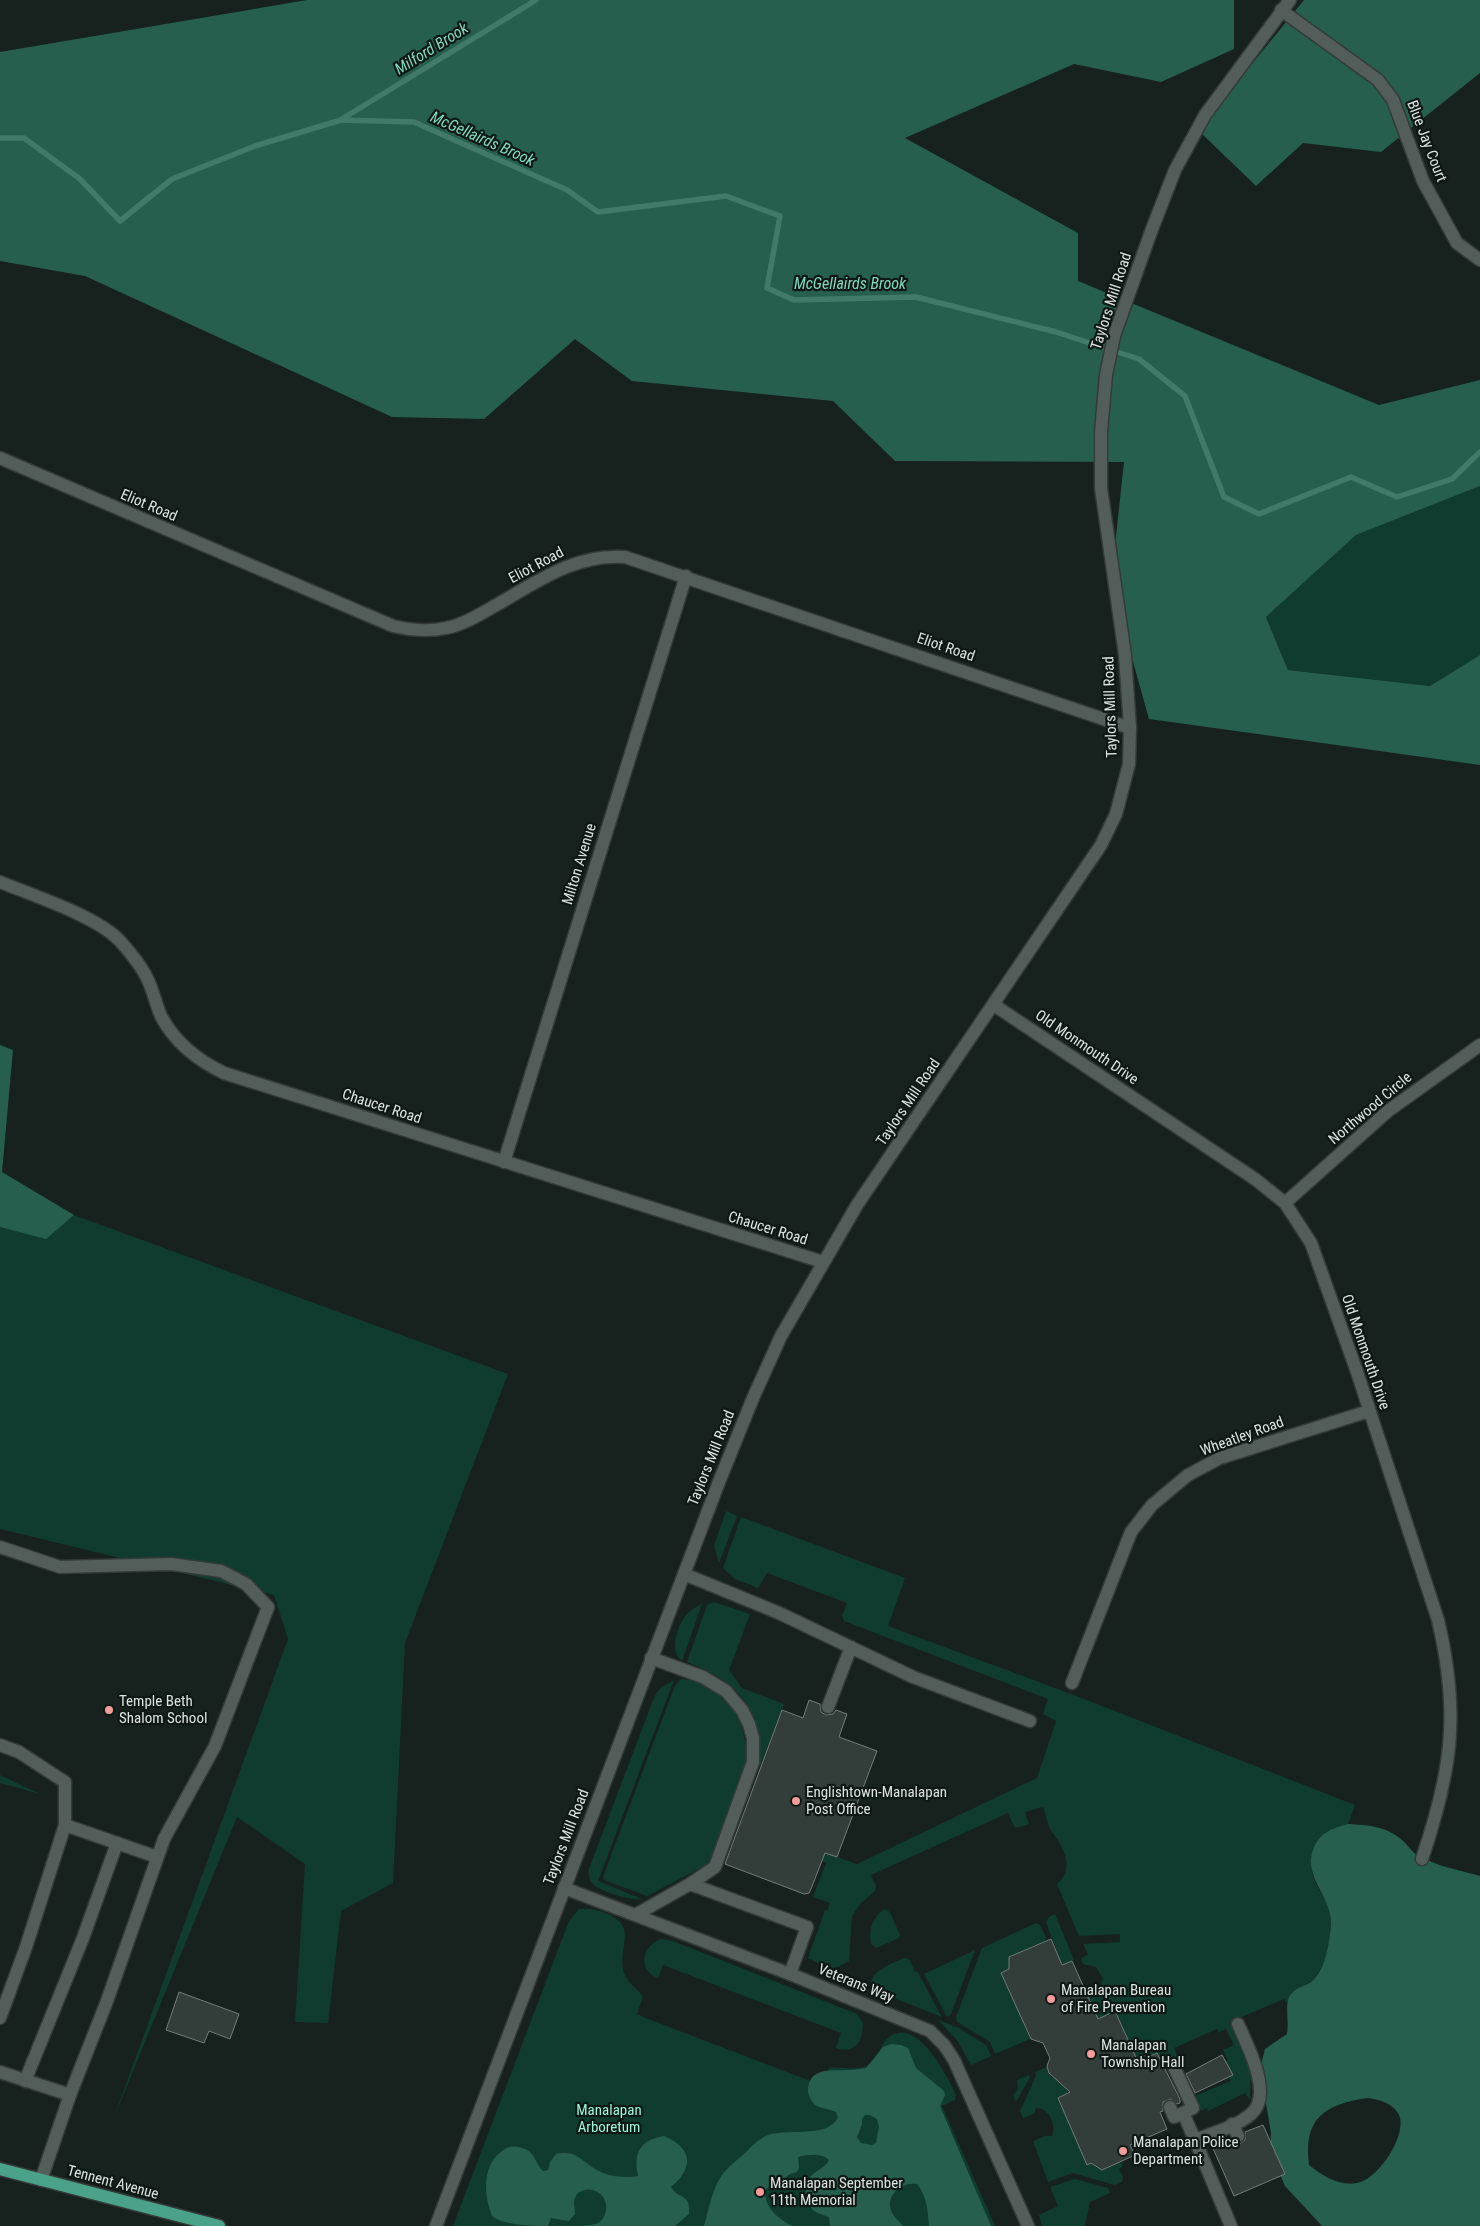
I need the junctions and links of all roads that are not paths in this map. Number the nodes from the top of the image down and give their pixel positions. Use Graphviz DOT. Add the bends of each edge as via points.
graph roads {
  1 [pos="1290,0"];
  2 [pos="1281,10"];
  3 [pos="1480,260"];
  4 [pos="0,458"];
  5 [pos="686,576"];
  6 [pos="1130,728"];
  7 [pos="0,882"];
  8 [pos="994,1005"];
  9 [pos="1480,1045"];
  10 [pos="504,1162"];
  11 [pos="1285,1203"];
  12 [pos="823,1262"];
  13 [pos="1369,1411"];
  14 [pos="0,1546"];
  15 [pos="684,1574"];
  16 [pos="851,1647"];
  17 [pos="651,1658"];
  18 [pos="1072,1683"];
  19 [pos="828,1707"];
  20 [pos="1030,1721"];
  21 [pos="0,1745"];
  22 [pos="65,1825"];
  23 [pos="117,1843"];
  24 [pos="157,1857"];
  25 [pos="1422,1859"];
  26 [pos="690,1884"];
  27 [pos="564,1888"];
  28 [pos="637,1914"];
  29 [pos="790,1974"];
  30 [pos="0,2018"];
  31 [pos="1238,2024"];
  32 [pos="0,2072"];
  33 [pos="1173,2072"];
  34 [pos="25,2081"];
  35 [pos="70,2095"];
  36 [pos="1170,2107"];
  37 [pos="1182,2113"];
  38 [pos="1195,2140"];
  39 [pos="0,2169"];
  40 [pos="41,2180"];
  41 [pos="218,2226"];
  42 [pos="436,2226"];
  43 [pos="1028,2226"];
  44 [pos="1231,2226"];
  1 -- 2 [label="street, Taylors Mill Road"];
  2 -- 3 [label="street, Blue Jay Court" via="1378,80 1393,100 1423,182 1457,243"];
  2 -- 6 [label="street, Taylors Mill Road" via="1205,115 1175,170 1114,336 1106,375 1101,432 1101,488 1125,654"];
  4 -- 5 [label="street, Eliot Road" via="405,629 446,628 469,620 565,566 596,557 625,557"];
  5 -- 6 [label="street, Eliot Road"];
  5 -- 10 [label="street, Milton Avenue"];
  6 -- 8 [label="street, Taylors Mill Road" via="1129,764 1110,830"];
  7 -- 10 [label="street, Chaucer Road" via="94,921 118,938 137,961 168,1028 205,1064 224,1073"];
  8 -- 11 [label="street, Old Monmouth Drive" via="1255,1179"];
  8 -- 12 [label="street, Taylors Mill Road" via="857,1205"];
  9 -- 11 [label="street, Northwood Circle" via="1388,1111"];
  10 -- 12 [label="street, Chaucer Road"];
  11 -- 13 [label="street, Old Monmouth Drive" via="1311,1243"];
  12 -- 15 [label="street, Taylors Mill Road" via="781,1336 753,1398"];
  13 -- 18 [label="street, Wheatley Road" via="1220,1458 1188,1475 1152,1505 1131,1532"];
  13 -- 25 [label="street, Old Monmouth Drive" via="1438,1620 1449,1678 1452,1720 1449,1759 1439,1809"];
  14 -- 24 [label="street" via="60,1567 171,1564 221,1571 246,1584 268,1607 215,1746"];
  15 -- 16 [label="street" via="771,1609"];
  15 -- 17 [label="street, Taylors Mill Road"];
  16 -- 19 [label="street"];
  16 -- 20 [label="street" via="913,1677"];
  17 -- 26 [label="street" via="721,1687 742,1710 753,1738 751,1772 717,1864"];
  17 -- 27 [label="street, Taylors Mill Road"];
  21 -- 22 [label="street" via="19,1752 65,1782"];
  22 -- 23 [label="street"];
  22 -- 30 [label="street"];
  23 -- 24 [label="street"];
  23 -- 34 [label="street" via="83,1938"];
  24 -- 35 [label="street"];
  26 -- 28 [label="street"];
  26 -- 29 [label="street" via="807,1928"];
  27 -- 28 [label="street, Veterans Way"];
  27 -- 42 [label="street, Taylors Mill Road"];
  28 -- 29 [label="street, Veterans Way"];
  29 -- 43 [label="street, Veterans Way" via="921,2026 937,2037 958,2068"];
  31 -- 38 [label="street" via="1257,2069 1258,2104 1235,2130"];
  32 -- 34 [label="street"];
  33 -- 37 [label="street" via="1179,2089 1193,2108"];
  34 -- 35 [label="street"];
  35 -- 40 [label="street"];
  36 -- 37 [label="street" via="1174,2116"];
  37 -- 38 [label="street"];
  38 -- 44 [label="street"];
  39 -- 40 [label="main road, Tennent Avenue"];
  40 -- 41 [label="main road, Tennent Avenue"];
}
